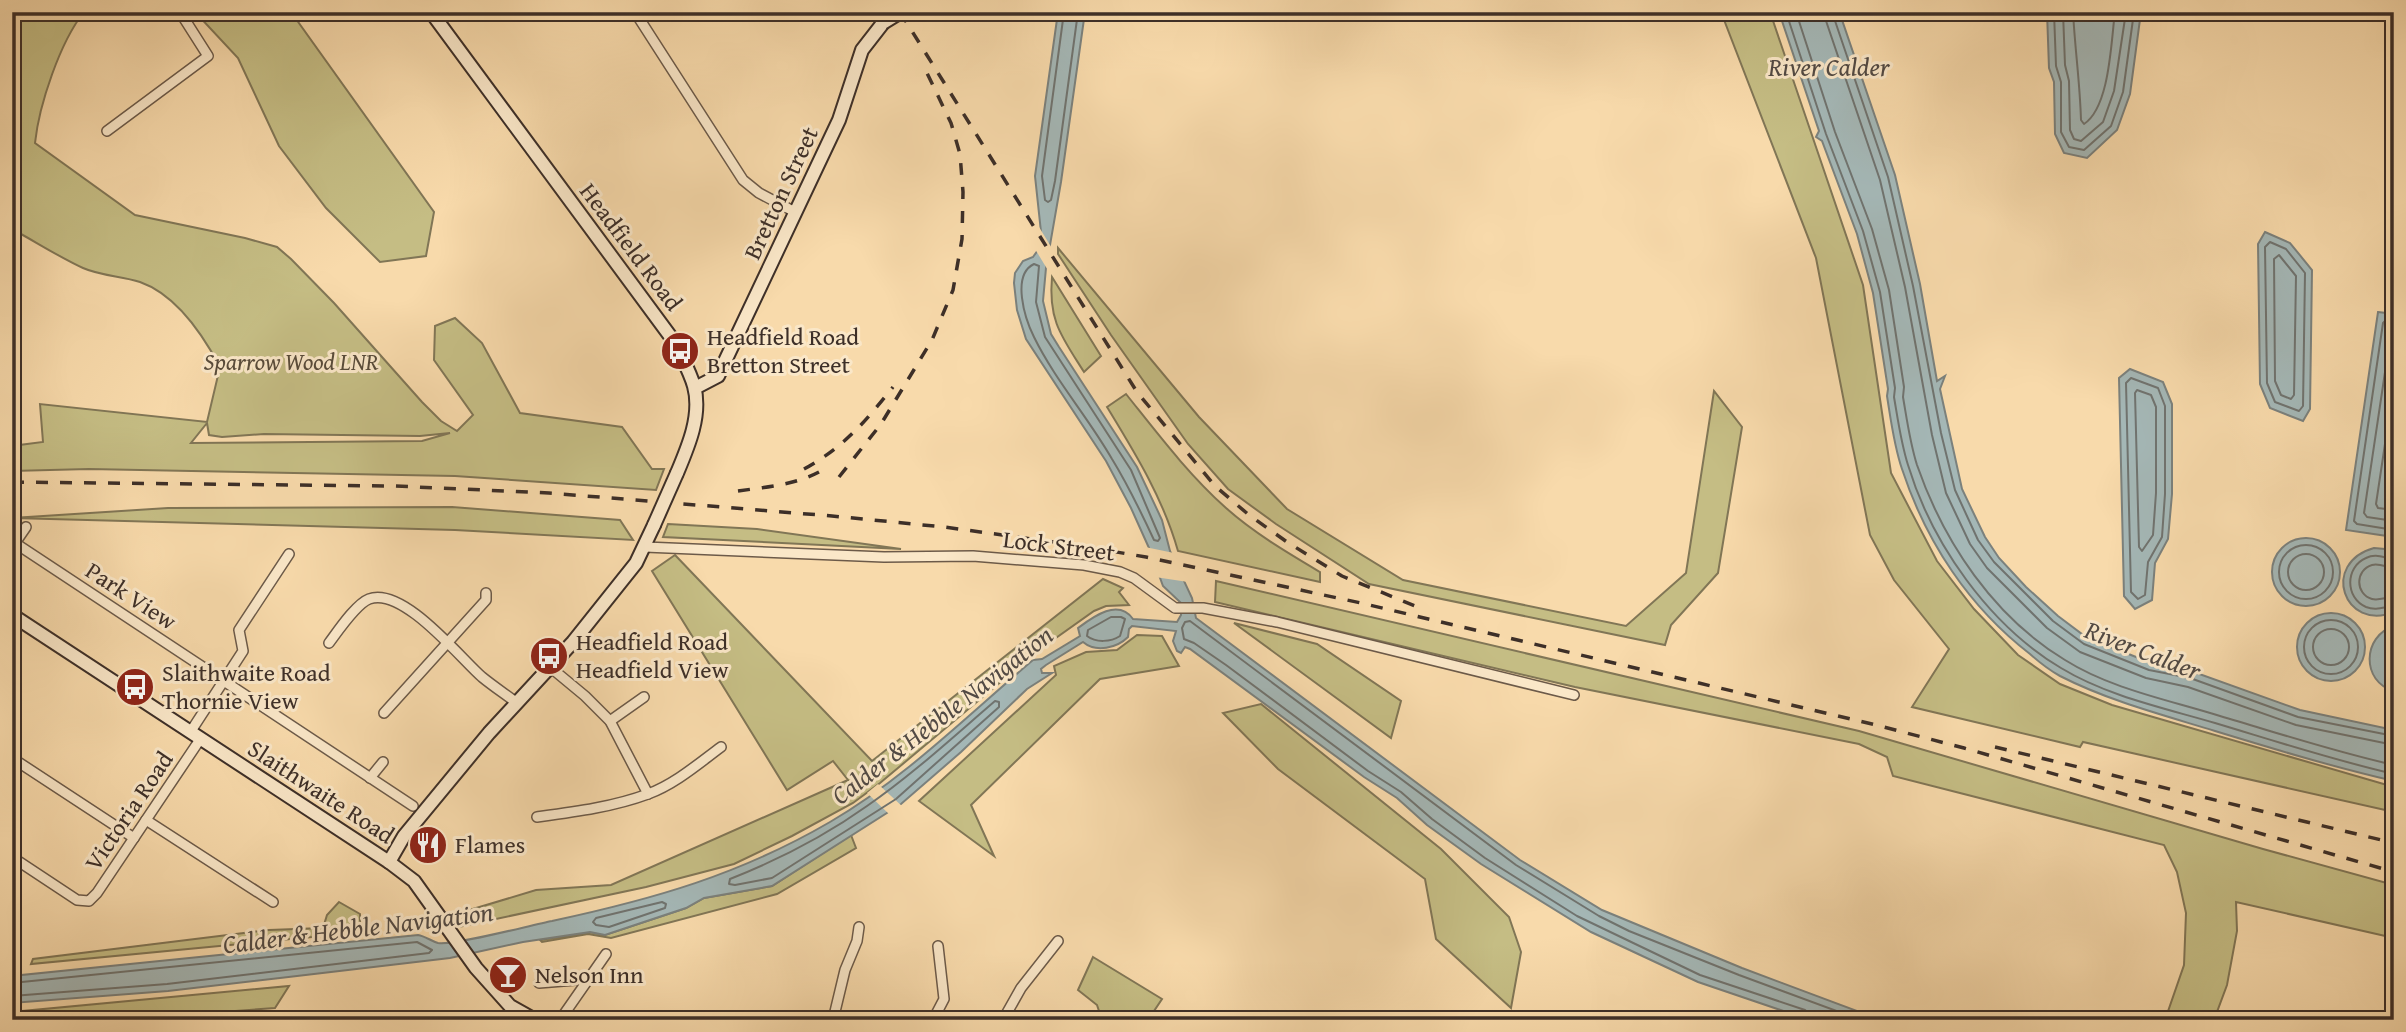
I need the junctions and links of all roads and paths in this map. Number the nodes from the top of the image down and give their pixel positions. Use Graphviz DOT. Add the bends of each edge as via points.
graph roads {
  1 [pos="180,12"];
  2 [pos="431,12"];
  3 [pos="635,12"];
  4 [pos="901,12"];
  5 [pos="107,131"];
  6 [pos="795,212"];
  7 [pos="695,388"];
  8 [pos="26,527"];
  9 [pos="14,546"];
  10 [pos="645,547"];
  11 [pos="289,554"];
  12 [pos="486,593"];
  13 [pos="12,615"];
  14 [pos="447,641"];
  15 [pos="329,643"];
  16 [pos="550,667"];
  17 [pos="225,681"];
  18 [pos="1574,695"];
  19 [pos="644,697"];
  20 [pos="517,703"];
  21 [pos="384,713"];
  22 [pos="610,721"];
  23 [pos="196,734"];
  24 [pos="721,747"];
  25 [pos="12,758"];
  26 [pos="383,762"];
  27 [pos="370,778"];
  28 [pos="648,794"];
  29 [pos="413,806"];
  30 [pos="537,817"];
  31 [pos="146,820"];
  32 [pos="134,838"];
  33 [pos="12,857"];
  34 [pos="389,862"];
  35 [pos="273,902"];
  36 [pos="859,928"];
  37 [pos="1058,941"];
  38 [pos="938,946"];
  39 [pos="606,954"];
  40 [pos="588,979"];
  41 [pos="539,983"];
  42 [pos="516,1009"];
  43 [pos="503,1020"];
  44 [pos="535,1020"];
  45 [pos="560,1020"];
  46 [pos="833,1020"];
  47 [pos="933,1020"];
  48 [pos="1003,1020"];
  1 -- 5 [label="street" via="208,56"];
  2 -- 7 [label="street, Headfield Road" via="676,344"];
  3 -- 6 [label="street" via="743,180"];
  4 -- 6 [label="street, Bretton Street, bridge" via="883,23 862,50 839,120"];
  6 -- 7 [label="street, Bretton Street" via="718,376"];
  7 -- 10 [label="street, Headfield Road, bridge" via="692,438"];
  8 -- 9 [label="street"];
  9 -- 17 [label="street, Park View"];
  10 -- 16 [label="street, Headfield Road"];
  10 -- 18 [label="street, Lock Street" via="973,556 1084,565 1134,578 1175,608 1203,608 1277,622"];
  11 -- 17 [label="street, Victoria Road" via="239,630 243,651"];
  12 -- 14 [label="street" via="486,600"];
  13 -- 23 [label="street, Slaithwaite Road"];
  14 -- 15 [label="street" via="405,607 369,599"];
  14 -- 20 [label="street" via="481,676"];
  14 -- 21 [label="street"];
  16 -- 20 [label="street, Headfield Road"];
  16 -- 22 [label="street"];
  17 -- 23 [label="street, Victoria Road"];
  17 -- 27 [label="street, Park View"];
  19 -- 22 [label="street"];
  20 -- 34 [label="street, Headfield Road" via="404,836"];
  22 -- 28 [label="street"];
  23 -- 31 [label="street, Victoria Road"];
  23 -- 34 [label="street, Slaithwaite Road"];
  24 -- 28 [label="street"];
  25 -- 32 [label="street"];
  26 -- 27 [label="street"];
  27 -- 29 [label="street, Park View"];
  28 -- 30 [label="street"];
  31 -- 32 [label="street, Victoria Road"];
  31 -- 35 [label="street"];
  32 -- 33 [label="street, Victoria Road" via="89,901 77,900"];
  34 -- 42 [label="street, Slaithwaite Road" via="414,881 476,968"];
  36 -- 46 [label="street"];
  37 -- 48 [label="street" via="1021,988"];
  38 -- 47 [label="street" via="944,999"];
  39 -- 40 [label="street"];
  40 -- 41 [label="street"];
  40 -- 45 [label="street"];
  42 -- 43 [label="street"];
  42 -- 44 [label="street, Slaithwaite Road"];
}
